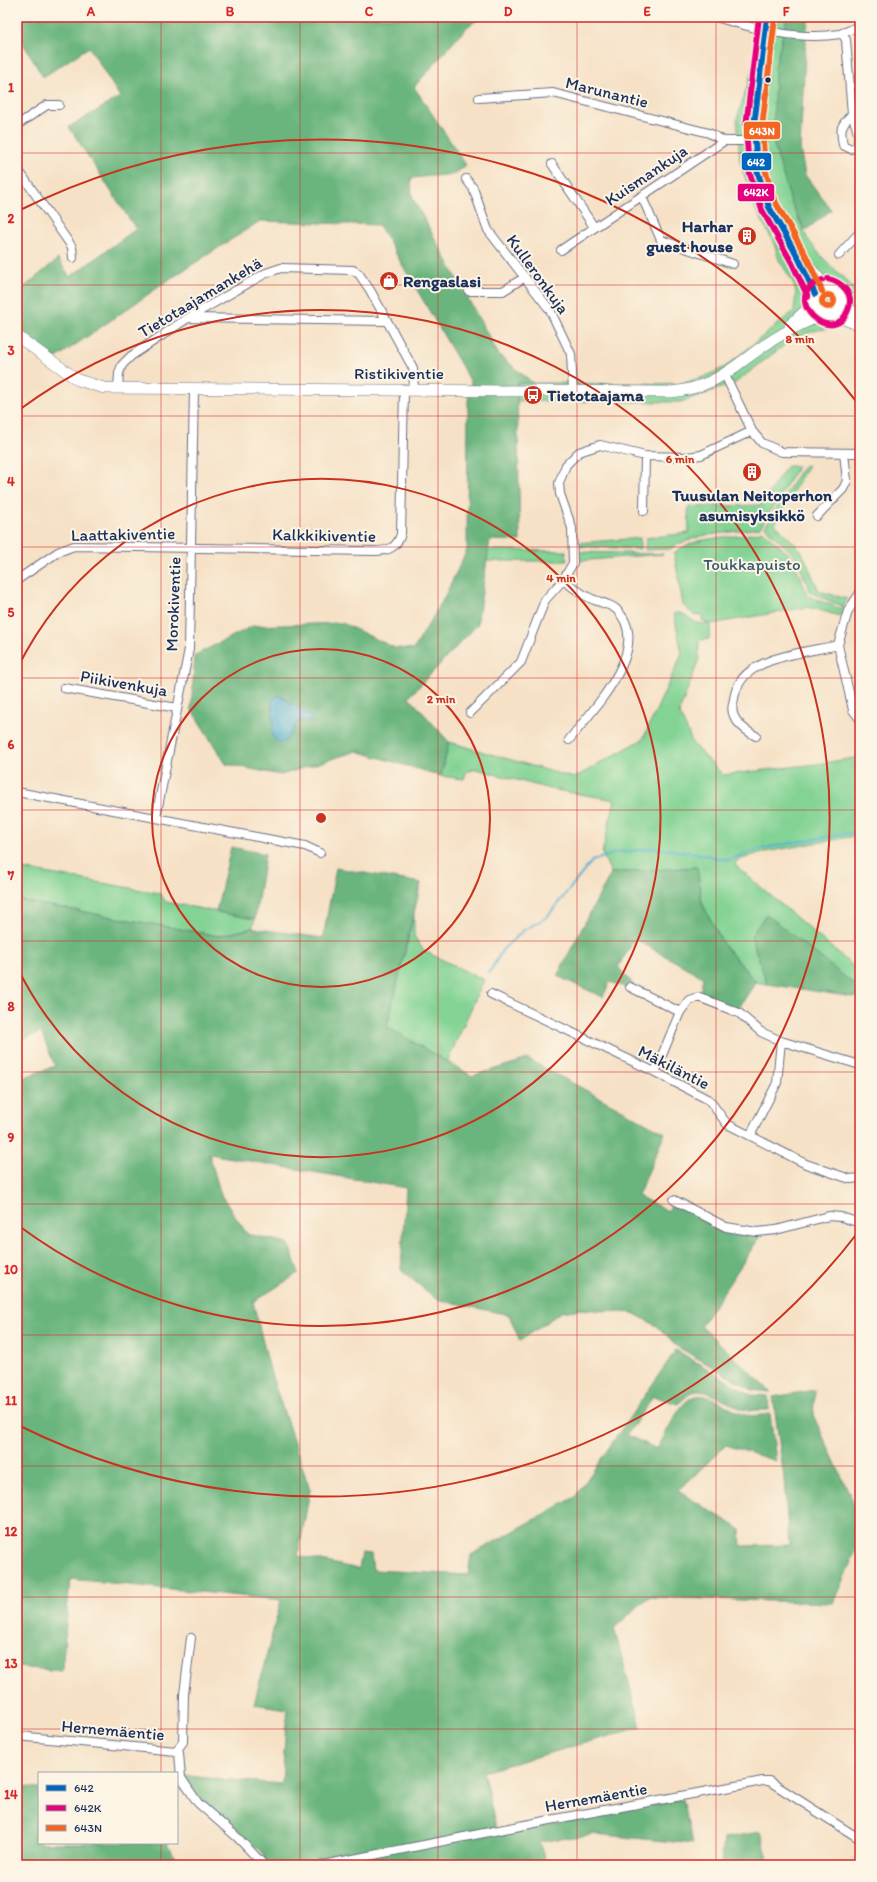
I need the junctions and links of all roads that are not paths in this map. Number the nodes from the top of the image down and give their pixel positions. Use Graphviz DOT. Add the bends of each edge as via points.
graph roads {
  1 [pos="716,17"];
  2 [pos="768,17"];
  3 [pos="860,25"];
  4 [pos="766,31"];
  5 [pos="842,34"];
  6 [pos="479,98"];
  7 [pos="59,105"];
  8 [pos="852,114"];
  9 [pos="17,125"];
  10 [pos="724,141"];
  11 [pos="753,141"];
  12 [pos="552,164"];
  13 [pos="17,168"];
  14 [pos="466,179"];
  15 [pos="642,197"];
  16 [pos="594,227"];
  17 [pos="860,232"];
  18 [pos="792,246"];
  19 [pos="561,250"];
  20 [pos="839,255"];
  21 [pos="73,258"];
  22 [pos="733,264"];
  23 [pos="525,277"];
  24 [pos="826,287"];
  25 [pos="470,291"];
  26 [pos="814,299"];
  27 [pos="842,304"];
  28 [pos="828,315"];
  29 [pos="860,316"];
  30 [pos="188,318"];
  31 [pos="386,321"];
  32 [pos="860,325"];
  33 [pos="780,335"];
  34 [pos="17,336"];
  35 [pos="725,375"];
  36 [pos="118,388"];
  37 [pos="194,389"];
  38 [pos="409,390"];
  39 [pos="573,390"];
  40 [pos="752,431"];
  41 [pos="844,453"];
  42 [pos="860,453"];
  43 [pos="645,456"];
  44 [pos="644,511"];
  45 [pos="817,516"];
  46 [pos="190,548"];
  47 [pos="17,580"];
  48 [pos="563,580"];
  49 [pos="860,593"];
  50 [pos="838,645"];
  51 [pos="64,688"];
  52 [pos="178,708"];
  53 [pos="470,713"];
  54 [pos="860,719"];
  55 [pos="756,736"];
  56 [pos="568,740"];
  57 [pos="17,792"];
  58 [pos="156,817"];
  59 [pos="320,853"];
  60 [pos="630,987"];
  61 [pos="491,994"];
  62 [pos="680,1012"];
  63 [pos="780,1041"];
  64 [pos="860,1065"];
  65 [pos="655,1072"];
  66 [pos="751,1134"];
  67 [pos="860,1178"];
  68 [pos="674,1200"];
  69 [pos="860,1223"];
  70 [pos="191,1638"];
  71 [pos="17,1736"];
  72 [pos="176,1751"];
  73 [pos="860,1839"];
  74 [pos="264,1865"];
  75 [pos="323,1865"];
  1 -- 4 [label="street"];
  2 -- 4 [label="street"];
  3 -- 5 [label="street"];
  4 -- 5 [label="street" via="814,35"];
  4 -- 11 [label="street" via="752,122"];
  5 -- 8 [label="street" via="846,40"];
  6 -- 10 [label="street, Marunantie" via="553,93 709,133"];
  7 -- 9 [label="street" via="47,105"];
  10 -- 11 [label="street"];
  10 -- 15 [label="street, Kuismankuja"];
  11 -- 18 [label="street" via="762,191 775,221"];
  12 -- 16 [label="street"];
  13 -- 21 [label="street" via="72,247"];
  14 -- 23 [label="street, Kulleronkuja" via="473,188 488,230"];
  15 -- 16 [label="street, Kuismankuja"];
  15 -- 22 [label="street" via="662,240"];
  16 -- 19 [label="street, Kuismankuja"];
  17 -- 20 [label="street"];
  18 -- 24 [label="street"];
  18 -- 26 [label="street"];
  23 -- 25 [label="street" via="503,291"];
  23 -- 39 [label="street, Kulleronkuja" via="550,310 572,354"];
  24 -- 26 [label="street" via="820,289"];
  24 -- 27 [label="street" via="839,291"];
  26 -- 28 [label="street" via="816,310"];
  26 -- 33 [label="street, Ristikiventie"];
  27 -- 28 [label="street" via="839,311"];
  27 -- 29 [label="street"];
  28 -- 32 [label="street"];
  28 -- 33 [label="street, Ristikiventie"];
  30 -- 31 [label="street"];
  30 -- 31 [label="street, Tietotaajamankehä" via="266,273 281,268 353,270 370,290"];
  30 -- 36 [label="street, Tietotaajamankehä" via="131,356 122,365"];
  31 -- 38 [label="street, Tietotaajamankehä" via="413,368"];
  33 -- 35 [label="street, Ristikiventie"];
  34 -- 36 [label="street, Ristikiventie" via="78,380 104,388"];
  35 -- 39 [label="street, Ristikiventie" via="701,386 679,391"];
  35 -- 40 [label="street"];
  36 -- 37 [label="street, Ristikiventie"];
  37 -- 38 [label="street, Ristikiventie"];
  37 -- 46 [label="street, Morokiventie"];
  38 -- 39 [label="street, Ristikiventie"];
  38 -- 46 [label="street, Kalkkikiventie" via="401,534 399,542 393,548 384,551"];
  40 -- 41 [label="street" via="762,442 782,452"];
  40 -- 43 [label="street" via="701,455"];
  41 -- 42 [label="street"];
  41 -- 45 [label="street" via="847,481 843,489"];
  43 -- 44 [label="street"];
  43 -- 48 [label="street" via="600,445 579,452 566,465 559,483 560,494 572,528 573,563"];
  46 -- 47 [label="street, Laattakiventie" via="74,546 58,552"];
  46 -- 52 [label="street, Morokiventie" via="188,649"];
  48 -- 53 [label="street" via="545,600 521,662"];
  48 -- 56 [label="street" via="587,597 615,608 624,619 629,638 624,662 614,681"];
  49 -- 50 [label="street" via="848,611"];
  50 -- 54 [label="street" via="853,710"];
  50 -- 55 [label="street" via="770,660 744,677 738,686 731,710 733,716 748,732"];
  51 -- 52 [label="street, Piikivenkuja"];
  52 -- 58 [label="street, Morokiventie"];
  57 -- 58 [label="street"];
  58 -- 59 [label="street" via="171,822 305,846"];
  60 -- 62 [label="street"];
  61 -- 65 [label="street, Mäkiläntie"];
  62 -- 63 [label="street" via="689,1000 699,996 739,1013 761,1032"];
  62 -- 65 [label="street"];
  63 -- 64 [label="street"];
  63 -- 66 [label="street" via="777,1083"];
  65 -- 66 [label="street, Mäkiläntie" via="709,1100 727,1124"];
  66 -- 67 [label="street, Mäkiläntie" via="806,1164 850,1179"];
  68 -- 69 [label="street" via="726,1227 757,1232 776,1230 829,1216"];
  70 -- 72 [label="street" via="184,1694 183,1742"];
  71 -- 72 [label="street, Hernemäentie"];
  72 -- 74 [label="street, Hernemäentie" via="179,1754 181,1778 198,1803"];
  73 -- 75 [label="street, Hernemäentie" via="769,1781 763,1781"];
}
